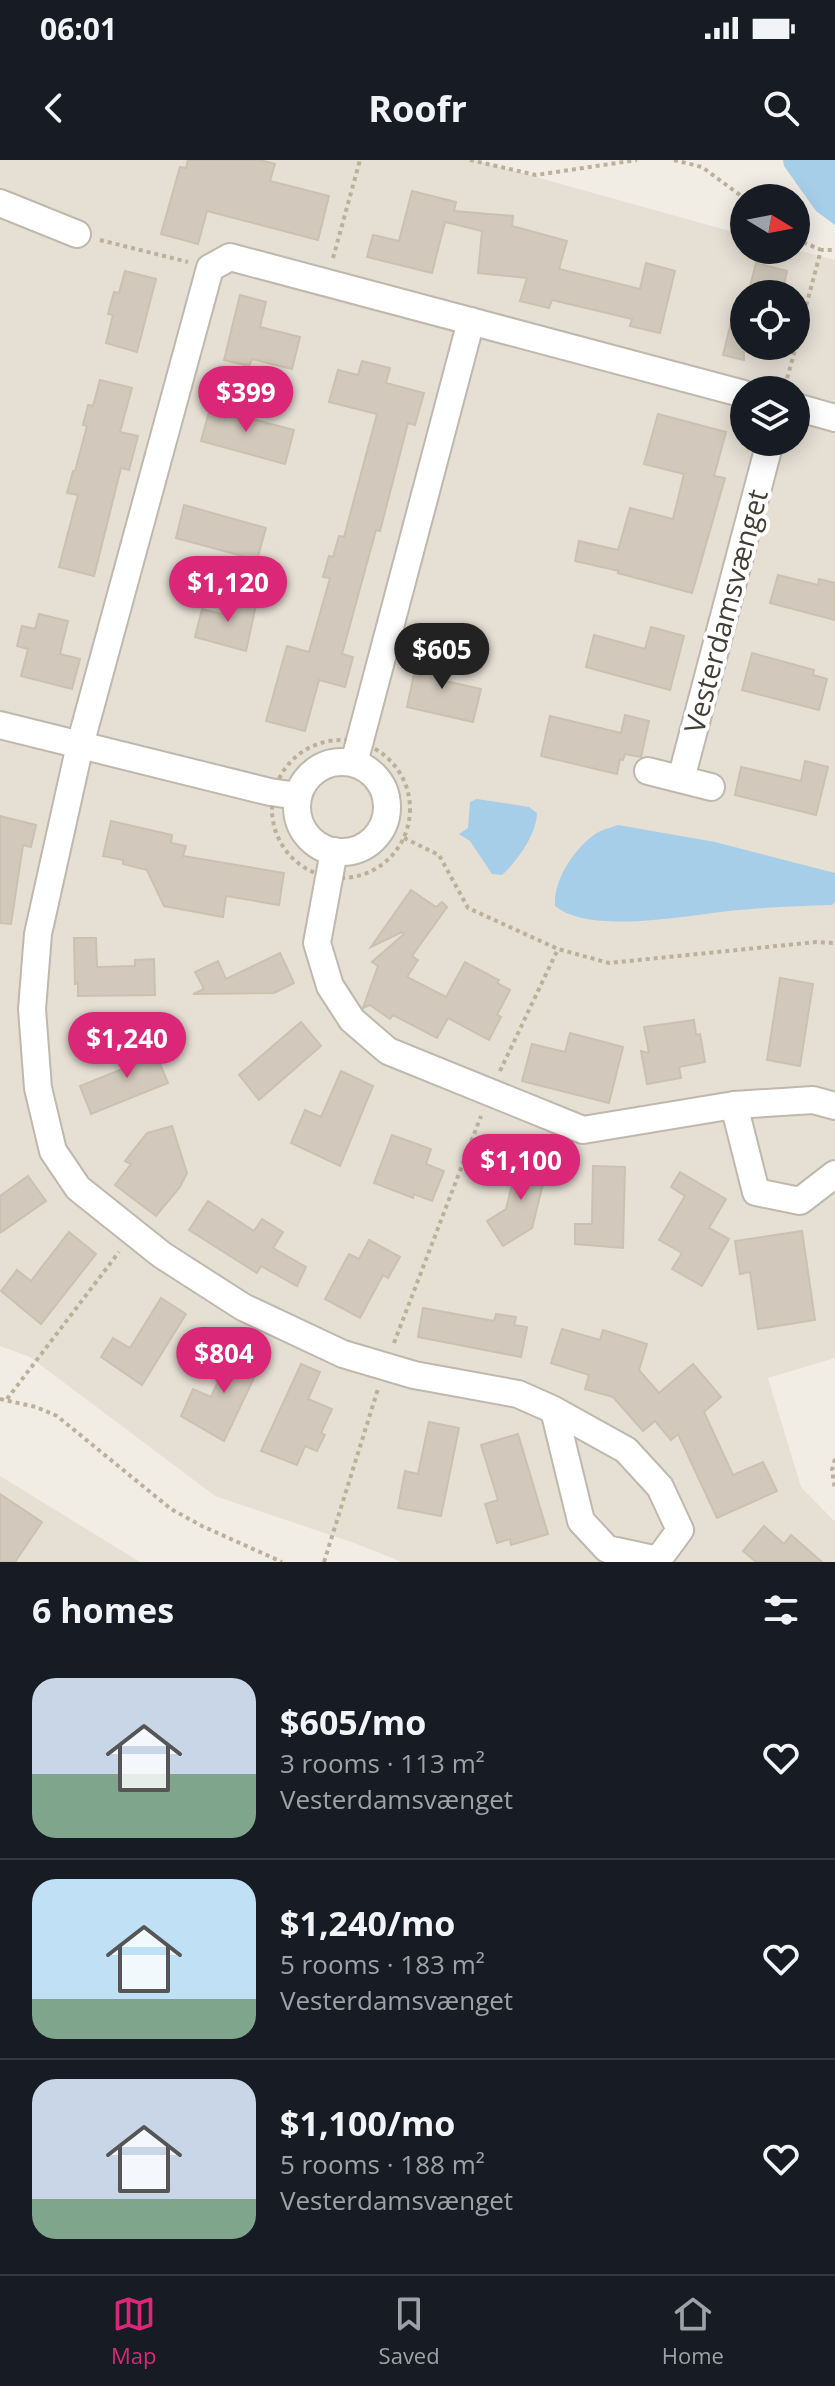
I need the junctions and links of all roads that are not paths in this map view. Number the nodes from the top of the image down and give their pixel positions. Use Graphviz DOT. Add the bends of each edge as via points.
graph roads {
  1 [pos="0,203"];
  2 [pos="77,234"];
  3 [pos="471,321"];
  4 [pos="730,390"];
  5 [pos="810,411"];
  6 [pos="835,418"];
  7 [pos="766,456"];
  8 [pos="0,725"];
  9 [pos="80,745"];
  10 [pos="356,752"];
  11 [pos="648,771"];
  12 [pos="681,779"];
  13 [pos="711,787"];
  14 [pos="286,794"];
  15 [pos="332,864"];
  16 [pos="734,1105"];
  17 [pos="835,1106"];
  18 [pos="835,1174"];
  19 [pos="554,1410"];
  1 -- 2 [label="street"];
  3 -- 4 [label="street"];
  3 -- 9 [label="street" via="230,257 210,268"];
  3 -- 10 [label="street"];
  5 -- 6 [label="street"];
  7 -- 12 [label="street, Vesterdamsvænget"];
  8 -- 9 [label="street"];
  9 -- 14 [label="street"];
  9 -- 19 [label="street" via="38,934 32,1009 38,1088 53,1151 78,1188 243,1307 343,1354 414,1375 518,1394"];
  10 -- 14 [label="street" via="319,768"];
  10 -- 15 [label="street" via="383,788 383,826 371,841"];
  11 -- 12 [label="street"];
  12 -- 13 [label="street"];
  14 -- 15 [label="street" via="301,825"];
  15 -- 16 [label="street" via="317,943 330,986 352,1020 388,1051 583,1130"];
  16 -- 17 [label="street" via="813,1100"];
  16 -- 18 [label="street" via="756,1192 800,1201"];
  19 -- 19 [label="street" via="626,1450 660,1487 680,1530 658,1560 607,1549 581,1521"];
}
